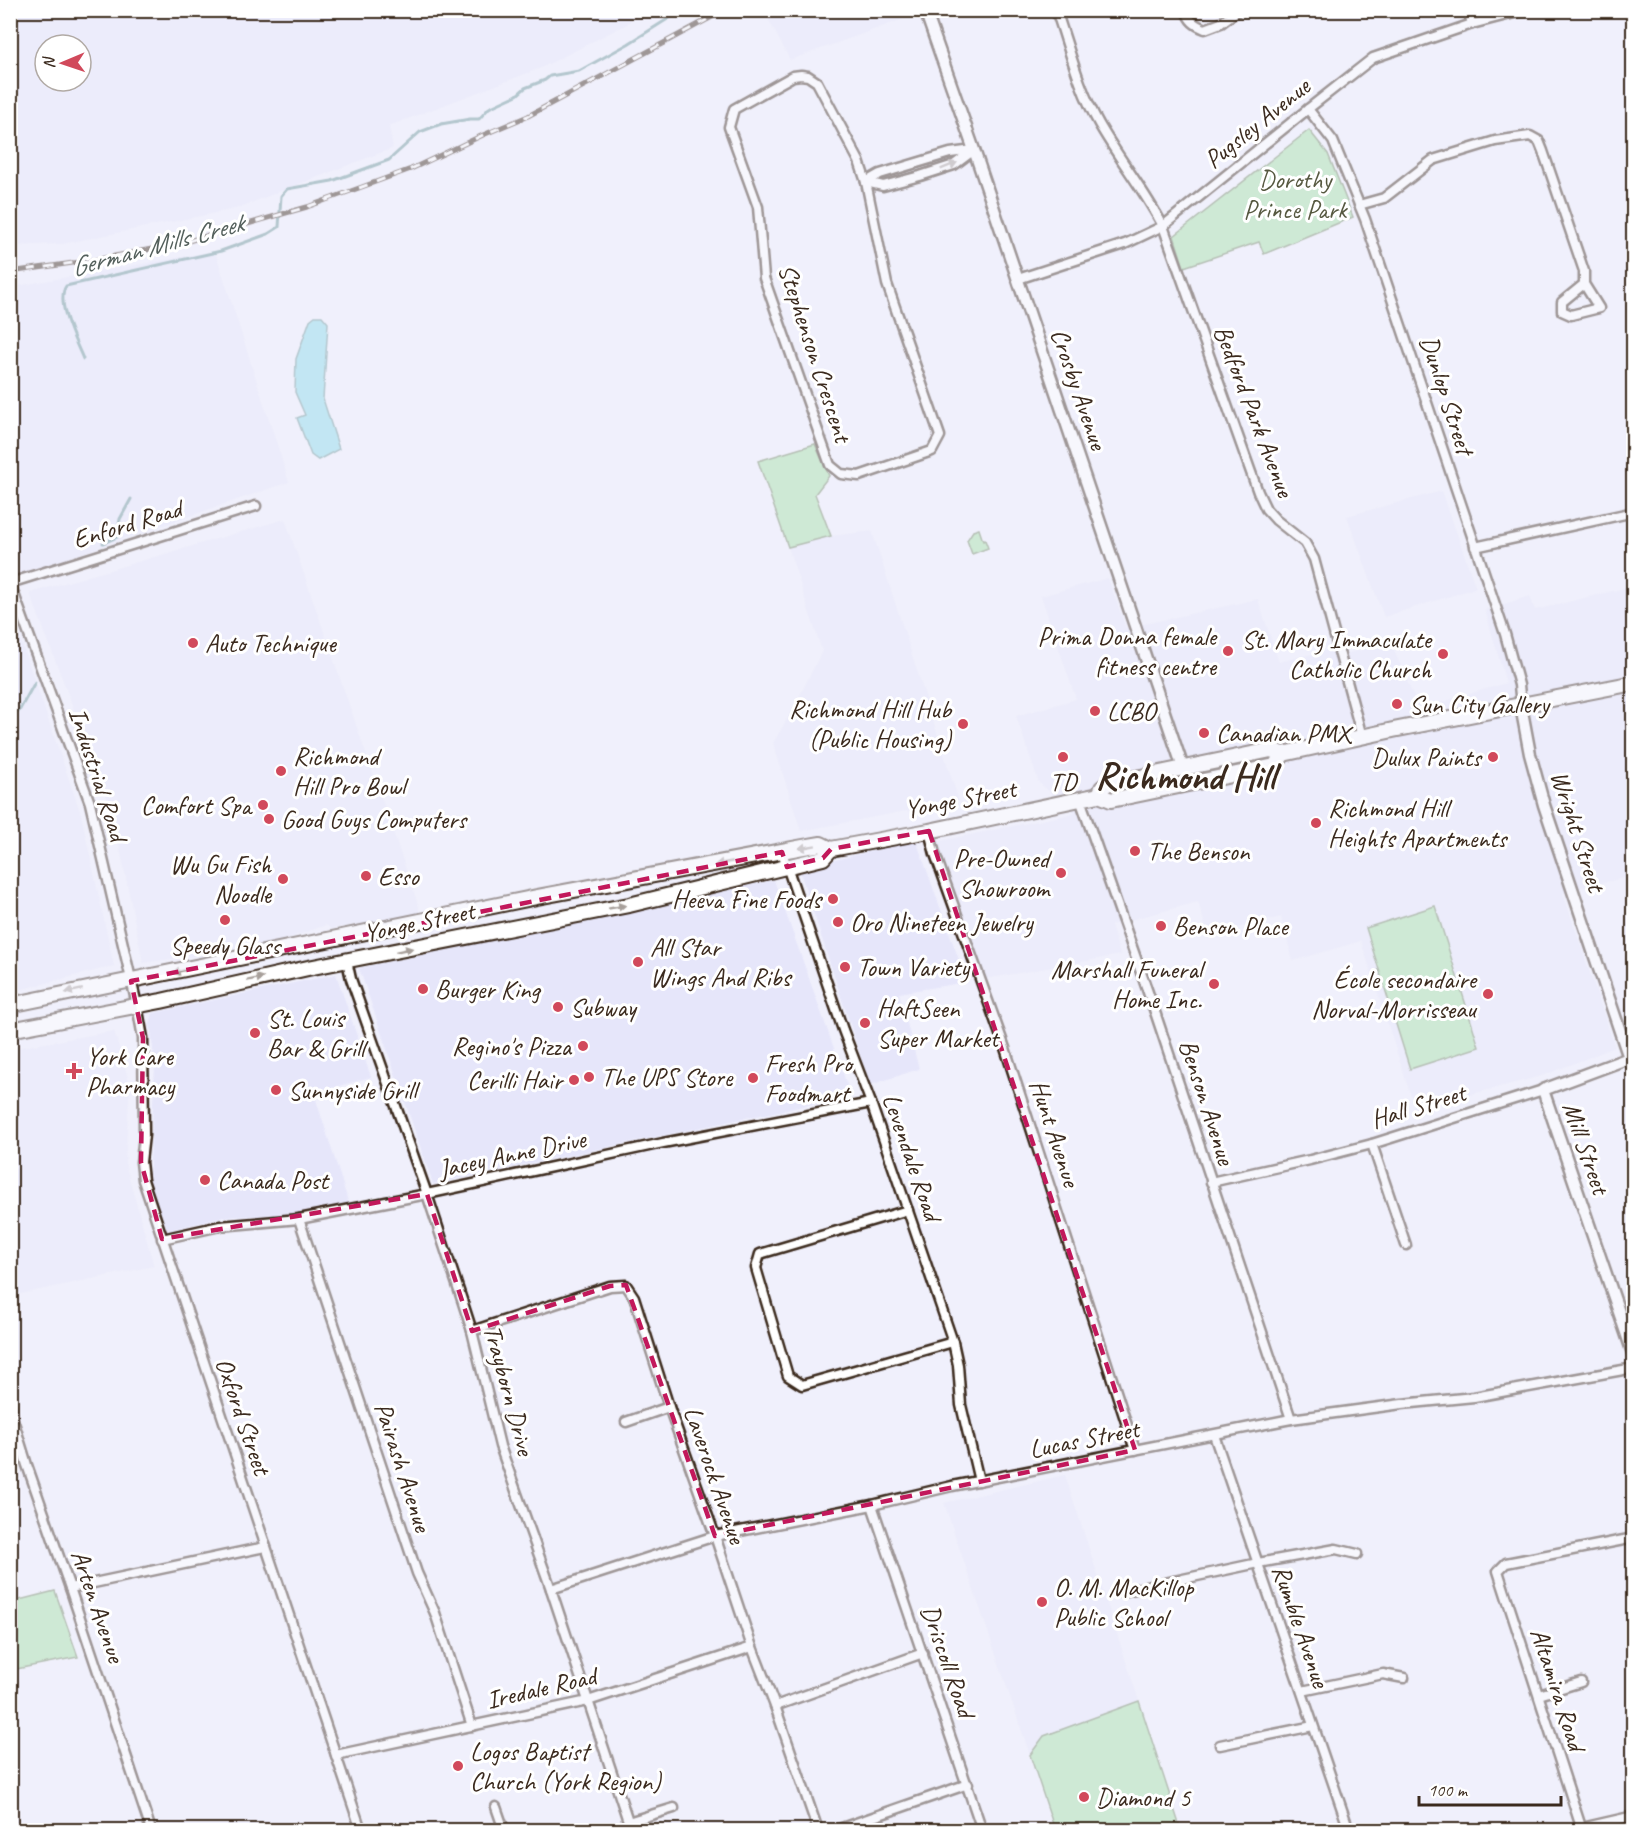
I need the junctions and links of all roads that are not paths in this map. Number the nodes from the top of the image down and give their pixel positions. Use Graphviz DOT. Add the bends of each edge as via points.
graph roads {
  1 [pos="925,10"];
  2 [pos="1056,10"];
  3 [pos="1186,10"];
  4 [pos="1238,10"];
  5 [pos="1468,10"];
  6 [pos="1526,10"];
  7 [pos="1472,24"];
  8 [pos="1308,109"];
  9 [pos="974,150"];
  10 [pos="915,164"];
  11 [pos="920,176"];
  12 [pos="866,182"];
  13 [pos="1359,205"];
  14 [pos="1162,226"];
  15 [pos="1018,279"];
  16 [pos="1584,284"];
  17 [pos="256,506"];
  18 [pos="1634,512"];
  19 [pos="1475,547"];
  20 [pos="10,583"];
  21 [pos="1634,683"];
  22 [pos="1521,706"];
  23 [pos="1362,737"];
  24 [pos="1283,754"];
  25 [pos="1183,768"];
  26 [pos="1190,783"];
  27 [pos="1099,795"];
  28 [pos="1080,799"];
  29 [pos="929,831"];
  30 [pos="831,849"];
  31 [pos="782,852"];
  32 [pos="787,867"];
  33 [pos="347,961"];
  34 [pos="131,981"];
  35 [pos="10,1005"];
  36 [pos="137,1005"];
  37 [pos="10,1030"];
  38 [pos="1631,1058"];
  39 [pos="1634,1071"];
  40 [pos="1543,1090"];
  41 [pos="871,1103"];
  42 [pos="1372,1144"];
  43 [pos="1211,1182"];
  44 [pos="427,1194"];
  45 [pos="908,1210"];
  46 [pos="299,1219"];
  47 [pos="162,1239"];
  48 [pos="1406,1245"];
  49 [pos="472,1331"];
  50 [pos="953,1342"];
  51 [pos="1634,1356"];
  52 [pos="1634,1368"];
  53 [pos="10,1393"];
  54 [pos="669,1407"];
  55 [pos="1291,1419"];
  56 [pos="626,1422"];
  57 [pos="1214,1435"];
  58 [pos="1135,1450"];
  59 [pos="979,1481"];
  60 [pos="872,1505"];
  61 [pos="715,1536"];
  62 [pos="1634,1538"];
  63 [pos="265,1547"];
  64 [pos="1357,1554"];
  65 [pos="1258,1563"];
  66 [pos="70,1588"];
  67 [pos="551,1589"];
  68 [pos="1122,1592"];
  69 [pos="752,1647"];
  70 [pos="923,1653"];
  71 [pos="1404,1678"];
  72 [pos="1581,1682"];
  73 [pos="1302,1691"];
  74 [pos="1539,1695"];
  75 [pos="588,1701"];
  76 [pos="775,1706"];
  77 [pos="472,1726"];
  78 [pos="1313,1726"];
  79 [pos="1220,1745"];
  80 [pos="336,1755"];
  81 [pos="968,1784"];
  82 [pos="496,1807"];
  83 [pos="674,1808"];
  84 [pos="1634,1816"];
  85 [pos="629,1826"];
  86 [pos="151,1830"];
  87 [pos="361,1830"];
  88 [pos="504,1830"];
  89 [pos="818,1830"];
  90 [pos="836,1830"];
  91 [pos="982,1830"];
  92 [pos="1349,1830"];
  93 [pos="1579,1830"];
  1 -- 9 [label="street, Crosby Avenue"];
  2 -- 14 [label="street, Bedford Park Avenue" via="1098,123"];
  3 -- 4 [label="street" via="1193,24 1205,29"];
  5 -- 7 [label="street"];
  6 -- 7 [label="street, Pugsley Avenue"];
  7 -- 8 [label="street, Pugsley Avenue" via="1373,58"];
  8 -- 13 [label="street, Dunlop Street" via="1333,141"];
  8 -- 14 [label="street, Pugsley Avenue"];
  9 -- 10 [label="street"];
  11 -- 9 [label="street, one-way" via="954,165"];
  9 -- 15 [label="street, Crosby Avenue"];
  10 -- 11 [label="street"];
  10 -- 12 [label="street"];
  11 -- 12 [label="street" via="883,186"];
  12 -- 12 [label="street, Stephenson Crescent" via="818,82 808,76 793,76 734,109 729,127 758,207 764,278 830,465 841,474 859,476 932,451 940,436 887,284"];
  13 -- 16 [label="street" via="1384,198 1433,160 1494,141 1530,136 1539,141 1543,151 1584,271"];
  13 -- 19 [label="street, Dunlop Street"];
  14 -- 15 [label="street, Pugsley Avenue" via="1125,244"];
  14 -- 23 [label="street, Bedford Park Avenue" via="1258,492 1266,509 1305,543 1314,559"];
  15 -- 25 [label="street, Crosby Avenue"];
  16 -- 16 [label="street" via="1599,308 1571,315 1562,311 1562,302"];
  17 -- 20 [label="street, Enford Road"];
  18 -- 19 [label="street"];
  19 -- 22 [label="street, Dunlop Street" via="1505,634"];
  20 -- 34 [label="street, Industrial Road" via="90,803"];
  21 -- 22 [label="main road, Yonge Street"];
  22 -- 23 [label="main road, Yonge Street"];
  22 -- 38 [label="street, Wright Street" via="1544,805"];
  23 -- 24 [label="main road, Yonge Street"];
  24 -- 25 [label="main road, Yonge Street" via="1271,750"];
  24 -- 26 [label="main road, Yonge Street" via="1275,766"];
  25 -- 26 [label="street, Crosby Avenue"];
  25 -- 27 [label="main road, Yonge Street" via="1107,784"];
  26 -- 27 [label="main road, Yonge Street" via="1110,800"];
  27 -- 28 [label="main road, Yonge Street"];
  28 -- 29 [label="main road, Yonge Street"];
  28 -- 43 [label="street, Benson Avenue"];
  29 -- 30 [label="main road, Yonge Street"];
  29 -- 58 [label="street, Hunt Avenue" via="1005,1048"];
  30 -- 31 [label="main road, Yonge Street, one-way" via="821,844"];
  30 -- 32 [label="main road, Yonge Street" via="823,858"];
  31 -- 32 [label="street, Levendale Road"];
  31 -- 34 [label="main road, Yonge Street, one-way" via="537,897"];
  33 -- 32 [label="main road, Yonge Street, one-way" via="629,905"];
  32 -- 41 [label="street, Levendale Road"];
  36 -- 33 [label="main road, Yonge Street, one-way"];
  33 -- 44 [label="street, Trayborn Drive"];
  34 -- 35 [label="main road, Yonge Street, one-way"];
  34 -- 36 [label="street, Industrial Road"];
  36 -- 37 [label="main road, Yonge Street"];
  36 -- 47 [label="street, Oxford Street" via="144,1073 141,1162"];
  38 -- 39 [label="street, Wright Street"];
  38 -- 40 [label="street, Hall Street"];
  40 -- 42 [label="street, Hall Street"];
  40 -- 51 [label="street, Mill Street"];
  41 -- 44 [label="street, Jacey Anne Drive"];
  41 -- 45 [label="street, Levendale Road"];
  42 -- 43 [label="street, Hall Street"];
  42 -- 48 [label="street"];
  43 -- 55 [label="street, Benson Avenue"];
  44 -- 46 [label="street, Jacey Anne Drive"];
  44 -- 49 [label="street, Trayborn Drive"];
  45 -- 50 [label="street, Levendale Road"];
  45 -- 50 [label="street" via="760,1254 756,1268 788,1376 802,1385"];
  46 -- 47 [label="street, Jacey Anne Drive" via="220,1226"];
  46 -- 77 [label="street, Pairash Avenue"];
  47 -- 63 [label="street, Oxford Street"];
  49 -- 54 [label="street, Laverock Avenue" via="610,1286 626,1285 634,1298"];
  49 -- 67 [label="street, Trayborn Drive" via="500,1446"];
  50 -- 59 [label="street, Levendale Road" via="961,1405"];
  52 -- 55 [label="street, Lucas Street" via="1474,1397"];
  53 -- 66 [label="street, Arten Avenue" via="12,1416 27,1465"];
  54 -- 56 [label="street"];
  54 -- 61 [label="street, Laverock Avenue"];
  55 -- 57 [label="street, Lucas Street"];
  57 -- 58 [label="street, Lucas Street"];
  57 -- 65 [label="street, Rumble Avenue"];
  58 -- 59 [label="street, Lucas Street"];
  59 -- 60 [label="street, Lucas Street"];
  60 -- 61 [label="street, Lucas Street"];
  60 -- 70 [label="street, Driscoll Road"];
  61 -- 67 [label="street, Lucas Street"];
  61 -- 69 [label="street, Laverock Avenue"];
  62 -- 74 [label="street, Altamira Road" via="1506,1563 1498,1571"];
  63 -- 66 [label="street"];
  63 -- 80 [label="street, Oxford Street"];
  64 -- 65 [label="street" via="1336,1549"];
  65 -- 68 [label="street"];
  65 -- 73 [label="street, Rumble Avenue"];
  66 -- 86 [label="street, Arten Avenue"];
  67 -- 75 [label="street, Trayborn Drive"];
  69 -- 75 [label="street, Iredale Road"];
  69 -- 76 [label="street, Laverock Avenue"];
  70 -- 76 [label="street"];
  70 -- 81 [label="street, Driscoll Road"];
  71 -- 73 [label="street" via="1383,1674"];
  72 -- 74 [label="street"];
  73 -- 78 [label="street, Rumble Avenue"];
  74 -- 93 [label="street, Altamira Road"];
  75 -- 77 [label="street, Iredale Road"];
  75 -- 85 [label="street, Trayborn Drive"];
  76 -- 89 [label="street, Laverock Avenue"];
  77 -- 80 [label="street, Iredale Road"];
  78 -- 79 [label="street"];
  78 -- 92 [label="street, Rumble Avenue"];
  80 -- 87 [label="street, Oxford Street"];
  81 -- 90 [label="street"];
  81 -- 91 [label="street, Driscoll Road"];
  82 -- 88 [label="street"];
  83 -- 85 [label="street"];
  84 -- 93 [label="street"];
}
